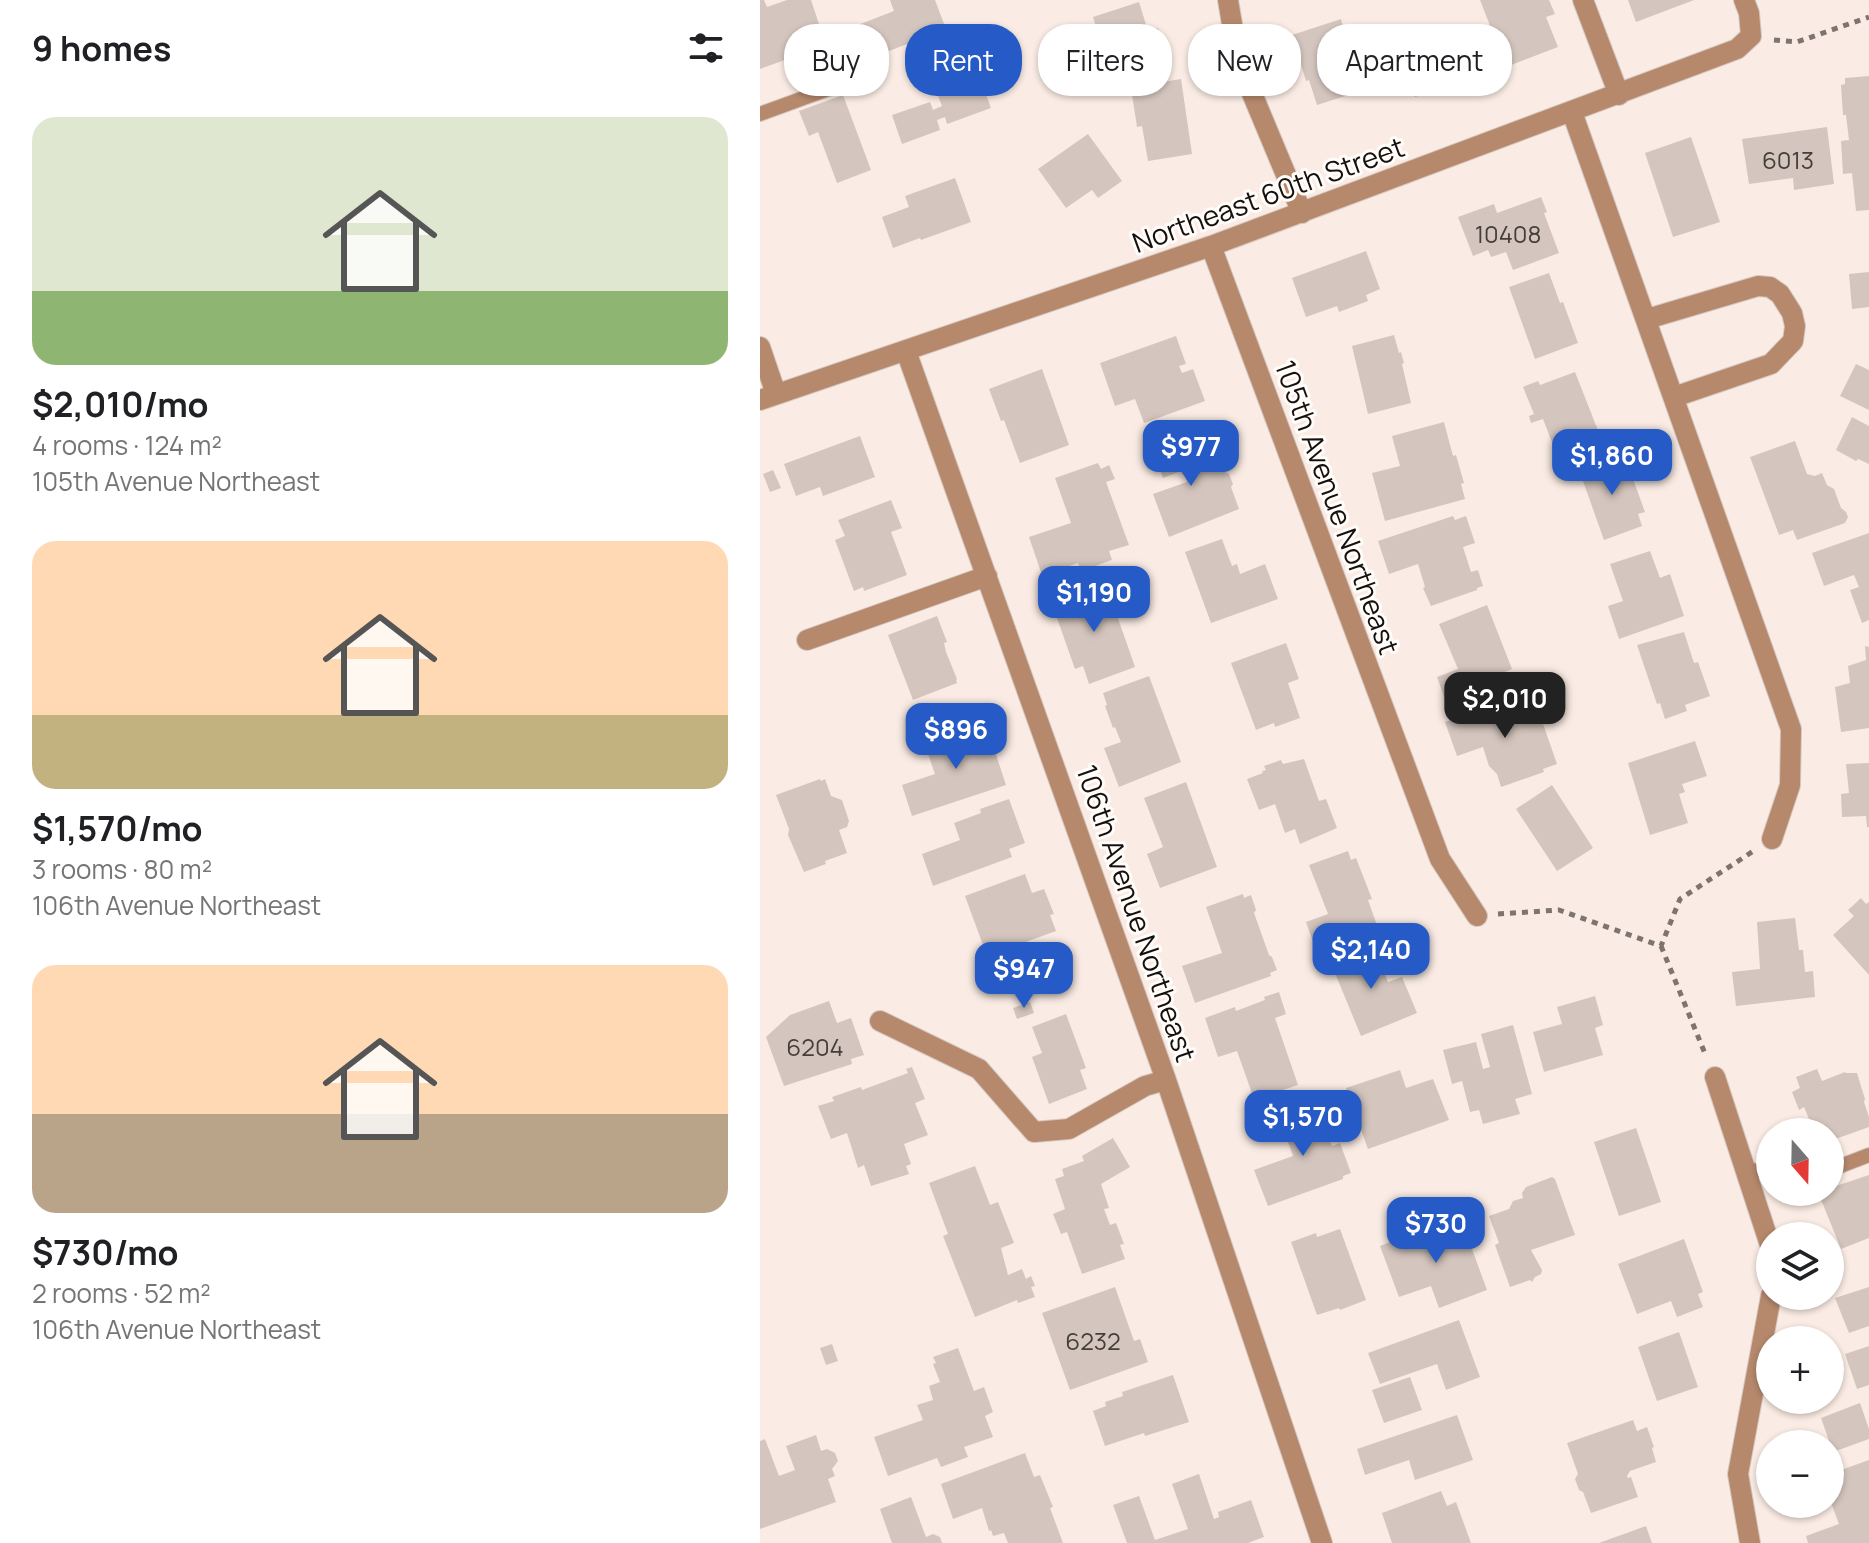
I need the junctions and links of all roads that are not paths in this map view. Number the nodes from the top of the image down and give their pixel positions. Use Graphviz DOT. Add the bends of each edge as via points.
graph roads {
  1 [pos="1228,0"];
  2 [pos="1583,0"];
  3 [pos="1744,0"];
  4 [pos="1619,95"];
  5 [pos="809,96"];
  6 [pos="1572,112"];
  7 [pos="760,114"];
  8 [pos="1302,213"];
  9 [pos="1211,246"];
  10 [pos="1647,319"];
  11 [pos="760,347"];
  12 [pos="906,351"];
  13 [pos="768,397"];
  14 [pos="1674,397"];
  15 [pos="987,576"];
  16 [pos="807,640"];
  17 [pos="1772,839"];
  18 [pos="1477,916"];
  19 [pos="880,1021"];
  20 [pos="1715,1077"];
  21 [pos="1166,1080"];
  22 [pos="1869,1155"];
  23 [pos="1844,1165"];
  24 [pos="1745,1169"];
  25 [pos="1756,1171"];
  26 [pos="1762,1222"];
  27 [pos="1768,1310"];
  28 [pos="1322,1543"];
  29 [pos="1750,1543"];
  1 -- 8 [label="street" via="1238,60"];
  2 -- 4 [label="street"];
  3 -- 4 [label="street, Northeast 60th Street" via="1751,36 1737,49"];
  4 -- 6 [label="street, Northeast 60th Street"];
  5 -- 7 [label="lane"];
  6 -- 8 [label="street, Northeast 60th Street"];
  6 -- 10 [label="street"];
  8 -- 9 [label="street, Northeast 60th Street"];
  9 -- 12 [label="street, Northeast 60th Street"];
  9 -- 18 [label="street, 105th Avenue Northeast" via="1440,859"];
  10 -- 14 [label="street"];
  10 -- 14 [label="street" via="1758,286 1780,294 1792,313 1793,341 1771,364"];
  11 -- 13 [label="street"];
  12 -- 13 [label="street, Northeast 60th Street"];
  12 -- 15 [label="street, 106th Avenue Northeast"];
  14 -- 17 [label="street" via="1791,729 1790,785"];
  15 -- 16 [label="street"];
  15 -- 21 [label="street, 106th Avenue Northeast"];
  19 -- 21 [label="street" via="979,1069 1034,1132 1069,1129 1145,1086"];
  20 -- 24 [label="street"];
  21 -- 28 [label="street, 106th Avenue Northeast"];
  22 -- 23 [label="lane"];
  24 -- 25 [label="lane"];
  24 -- 26 [label="street"];
  27 -- 29 [label="street" via="1738,1474"];
}
